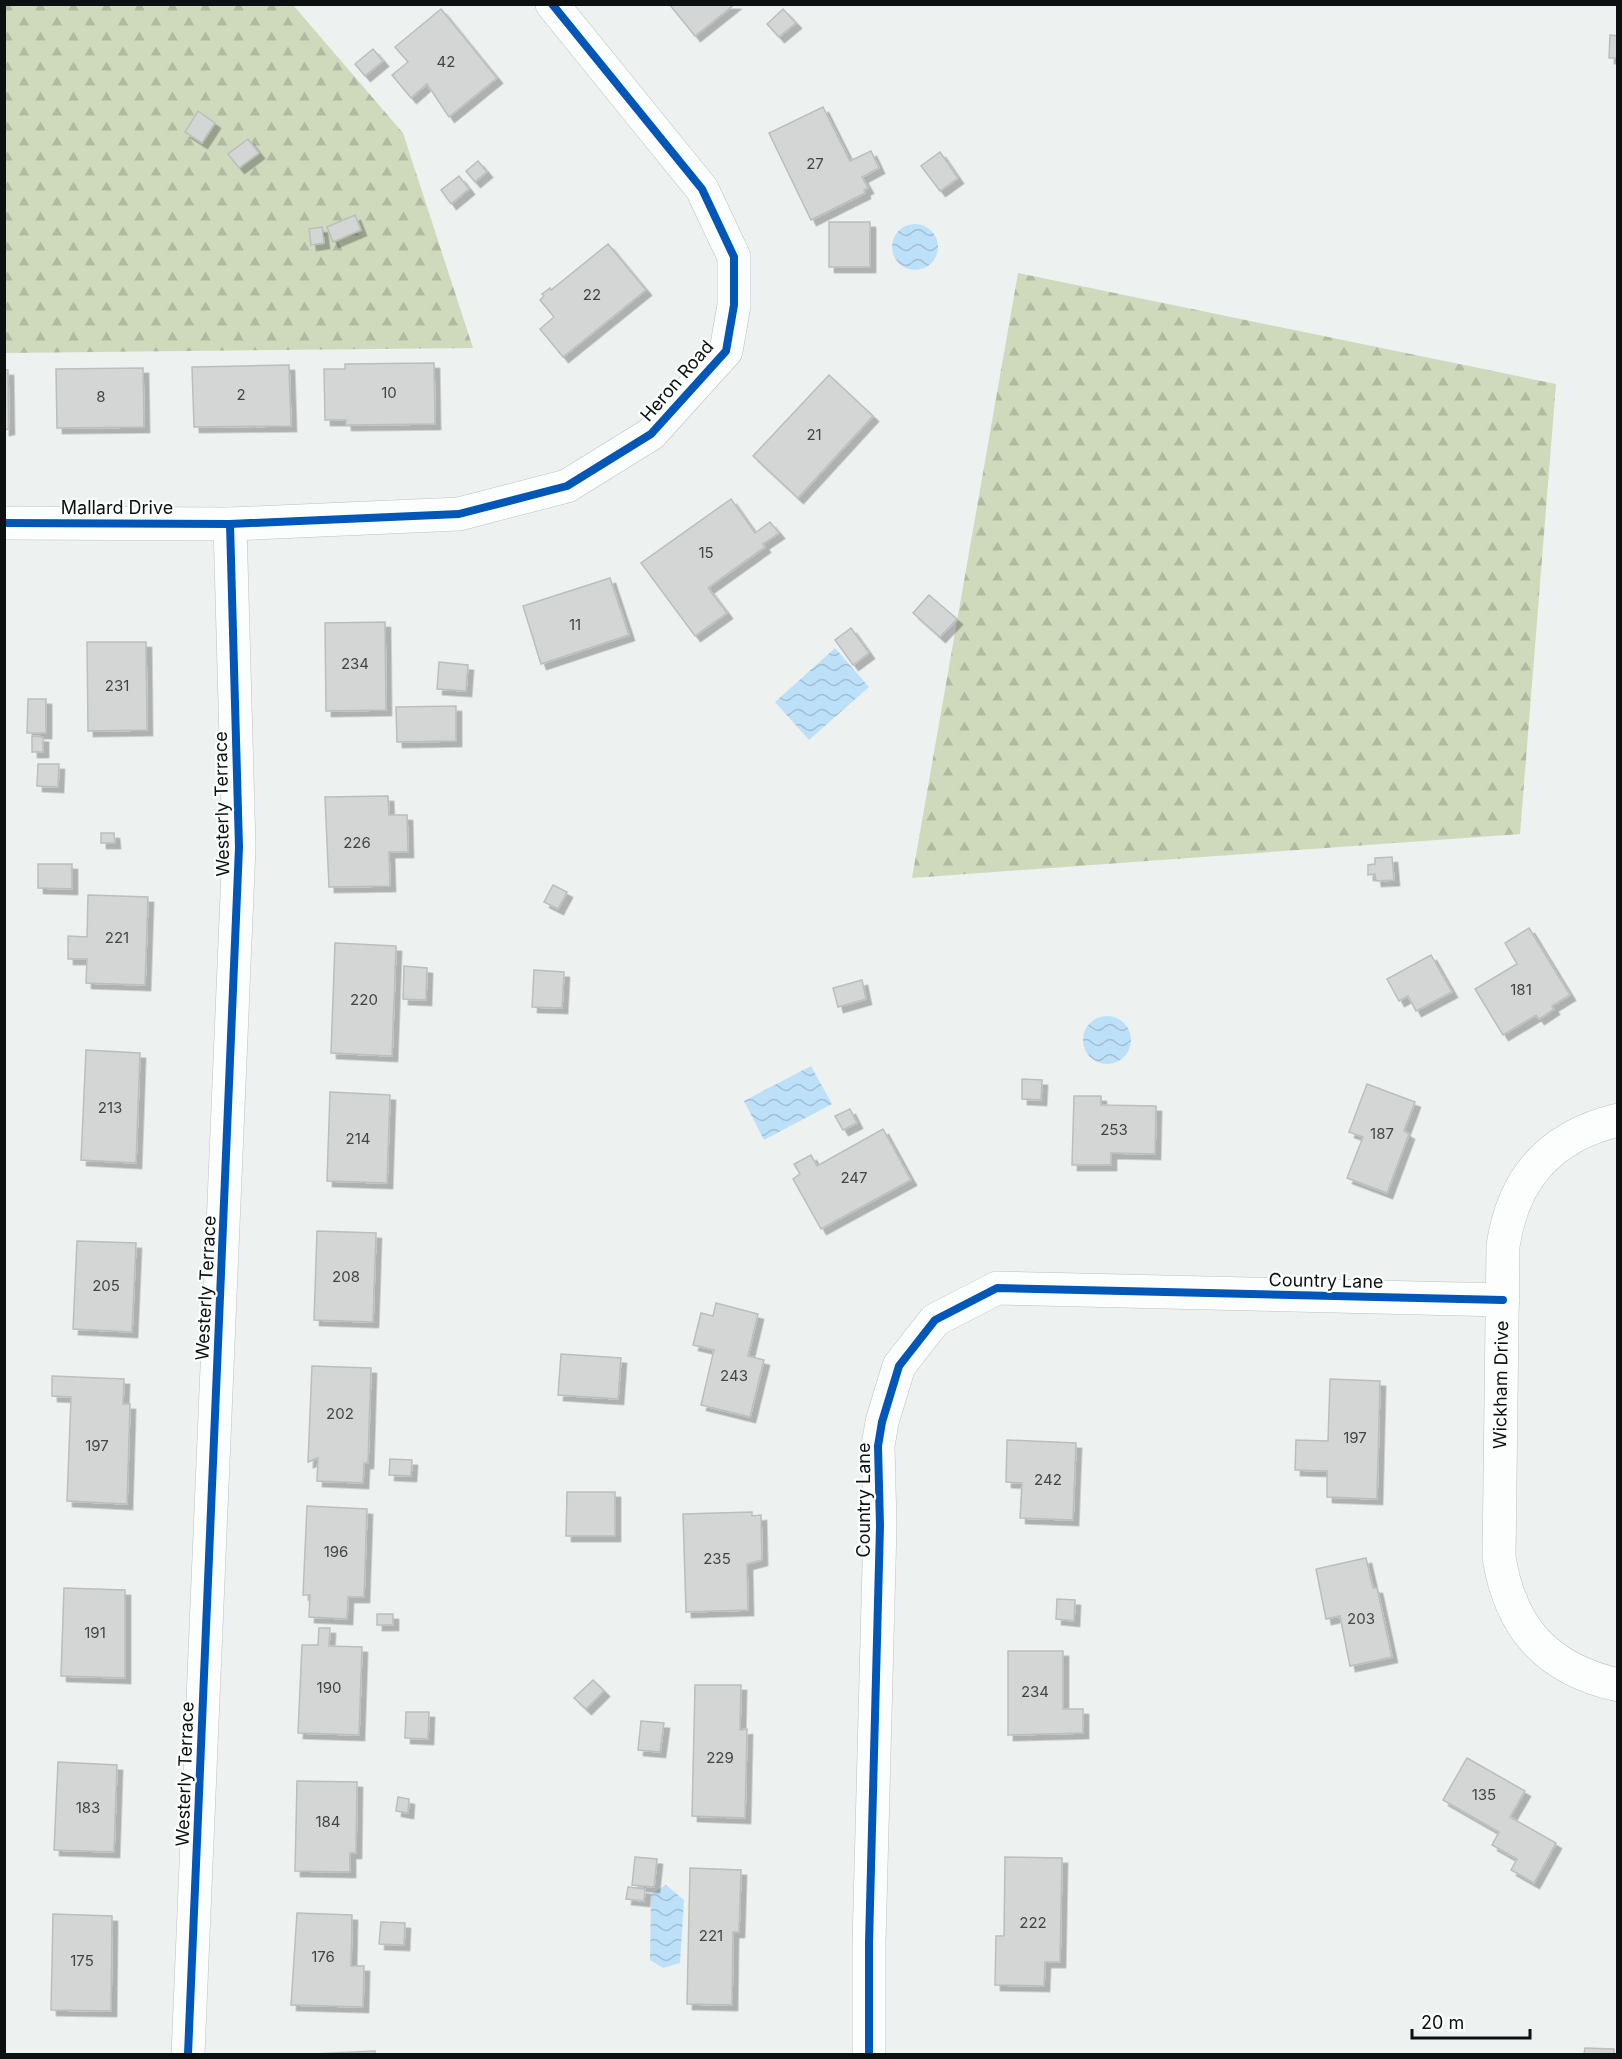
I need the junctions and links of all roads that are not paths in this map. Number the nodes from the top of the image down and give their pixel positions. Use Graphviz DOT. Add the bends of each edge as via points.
graph roads {
  1 [pos="552,4"];
  2 [pos="4,523"];
  3 [pos="230,524"];
  4 [pos="1617,1120"];
  5 [pos="1503,1300"];
  6 [pos="1617,1685"];
  7 [pos="188,2055"];
  8 [pos="869,2055"];
  1 -- 3 [label="street, Heron Road" via="702,189 734,257 734,305 726,351 651,434 567,486 459,514"];
  2 -- 3 [label="street, Mallard Drive"];
  3 -- 7 [label="street, Westerly Terrace" via="239,847"];
  4 -- 5 [label="street, Wickham Drive" via="1564,1141 1526,1178 1506,1222"];
  5 -- 6 [label="street, Wickham Drive" via="1499,1557 1509,1601 1526,1630 1551,1656 1571,1670"];
  5 -- 8 [label="street, Country Lane" via="997,1288 935,1320 899,1366 878,1446 880,1526"];
}
